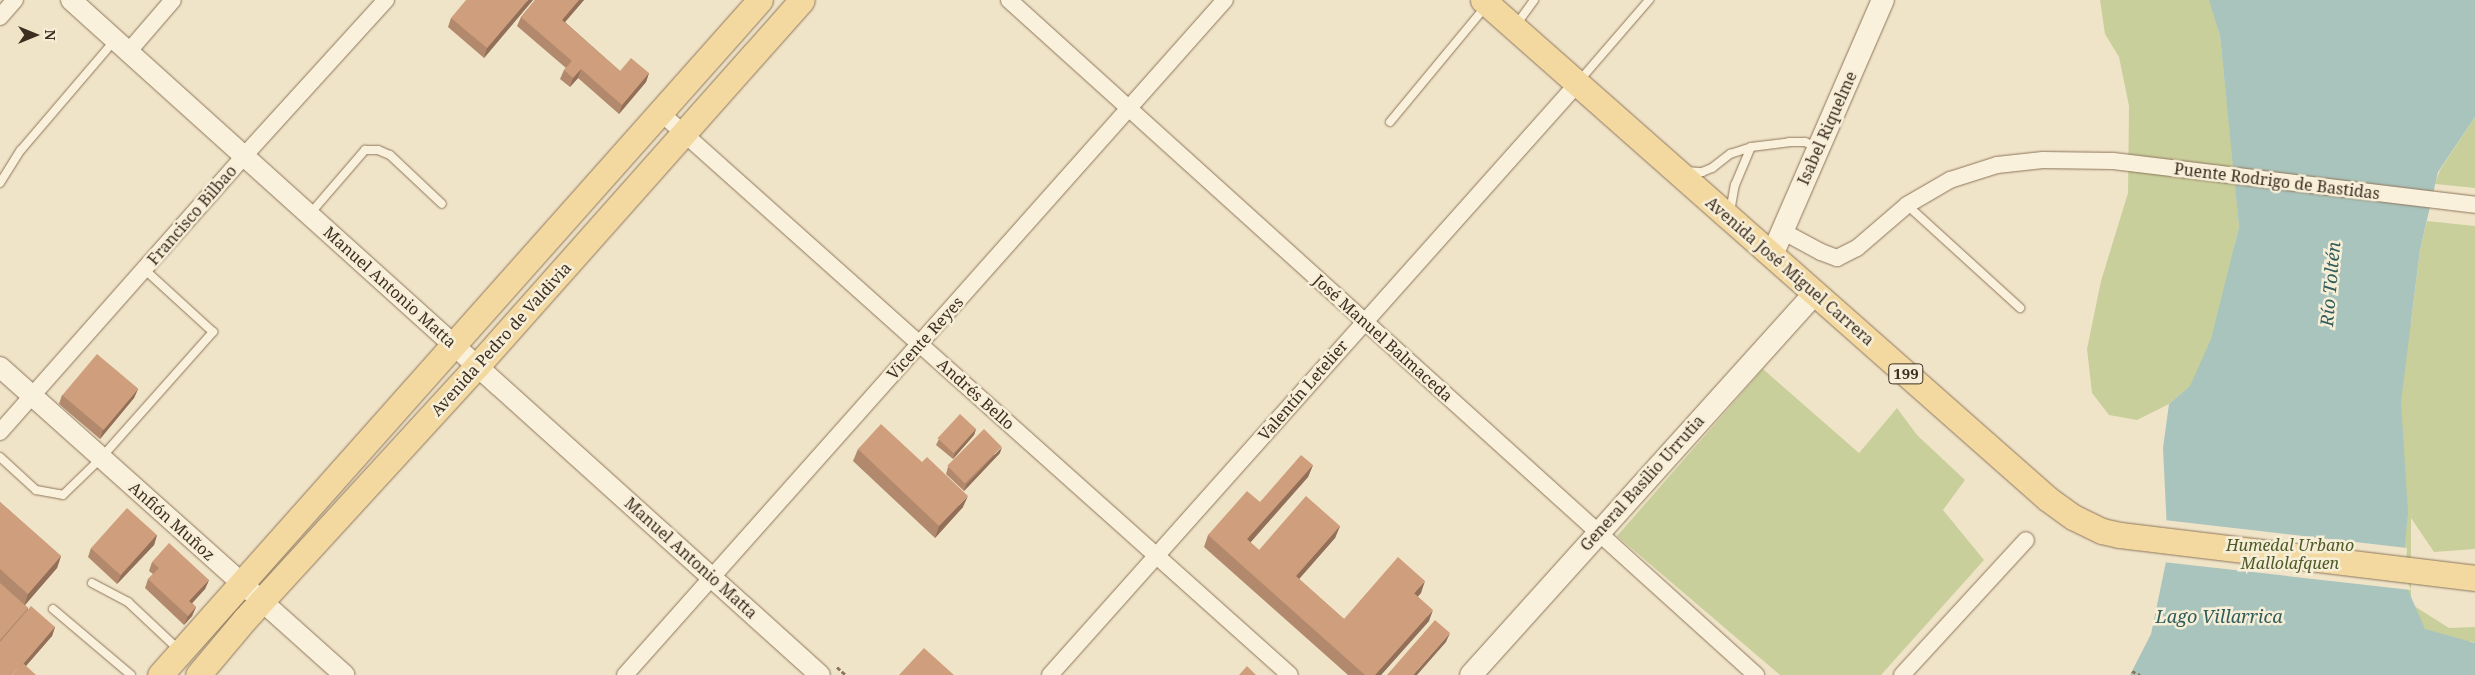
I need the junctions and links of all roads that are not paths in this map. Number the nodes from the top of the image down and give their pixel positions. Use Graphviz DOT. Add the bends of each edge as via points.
graph roads {
  1 [pos="15,0"];
  2 [pos="71,0"];
  3 [pos="173,0"];
  4 [pos="386,0"];
  5 [pos="760,0"];
  6 [pos="802,0"];
  7 [pos="1009,0"];
  8 [pos="1225,0"];
  9 [pos="1534,0"];
  10 [pos="1649,0"];
  11 [pos="1883,0"];
  12 [pos="1486,2"];
  13 [pos="0,17"];
  14 [pos="1515,28"];
  15 [pos="122,46"];
  16 [pos="1578,83"];
  17 [pos="1129,108"];
  18 [pos="661,113"];
  19 [pos="1390,122"];
  20 [pos="683,133"];
  21 [pos="1751,147"];
  22 [pos="1818,148"];
  23 [pos="244,156"];
  24 [pos="1676,170"];
  25 [pos="0,183"];
  26 [pos="442,204"];
  27 [pos="1907,205"];
  28 [pos="2475,205"];
  29 [pos="309,215"];
  30 [pos="1729,217"];
  31 [pos="1782,231"];
  32 [pos="1772,255"];
  33 [pos="144,269"];
  34 [pos="1815,293"];
  35 [pos="2020,308"];
  36 [pos="1364,321"];
  37 [pos="920,344"];
  38 [pos="454,345"];
  39 [pos="477,366"];
  40 [pos="0,367"];
  41 [pos="32,396"];
  42 [pos="0,432"];
  43 [pos="0,457"];
  44 [pos="101,458"];
  45 [pos="1598,532"];
  46 [pos="2026,540"];
  47 [pos="1157,556"];
  48 [pos="712,577"];
  49 [pos="2475,578"];
  50 [pos="92,583"];
  51 [pos="240,583"];
  52 [pos="261,602"];
  53 [pos="53,609"];
  54 [pos="181,652"];
  55 [pos="131,675"];
  56 [pos="160,675"];
  57 [pos="198,675"];
  58 [pos="344,675"];
  59 [pos="625,675"];
  60 [pos="820,675"];
  61 [pos="1050,675"];
  62 [pos="1290,675"];
  63 [pos="1471,675"];
  64 [pos="1756,675"];
  65 [pos="1902,675"];
  1 -- 13 [label="street"];
  2 -- 15 [label="street, Manuel Antonio Matta"];
  3 -- 15 [label="street"];
  4 -- 23 [label="street, Francisco Bilbao"];
  5 -- 18 [label="main road, Avenida Pedro de Valdivia"];
  6 -- 20 [label="main road, Avenida Pedro de Valdivia"];
  7 -- 17 [label="street, José Manuel Balmaceda"];
  8 -- 17 [label="street, Vicente Reyes"];
  9 -- 14 [label="lane"];
  10 -- 16 [label="lane"];
  11 -- 22 [label="main road, Isabel Riquelme"];
  12 -- 14 [label="main road, Avenida José Miguel Carrera"];
  12 -- 19 [label="lane"];
  14 -- 16 [label="main road, Avenida José Miguel Carrera"];
  15 -- 23 [label="street, Manuel Antonio Matta"];
  15 -- 25 [label="lane" via="21,150"];
  16 -- 24 [label="main road, Avenida José Miguel Carrera"];
  16 -- 36 [label="street, Valentín Letelier"];
  17 -- 36 [label="street, José Manuel Balmaceda"];
  17 -- 37 [label="street, Vicente Reyes"];
  18 -- 20 [label="street, Andrés Bello"];
  18 -- 38 [label="main road, Avenida Pedro de Valdivia"];
  20 -- 37 [label="street, Andrés Bello"];
  20 -- 39 [label="main road, Avenida Pedro de Valdivia"];
  21 -- 22 [label="lane" via="1805,142"];
  21 -- 24 [label="lane" via="1730,154 1702,172"];
  21 -- 30 [label="lane" via="1735,185"];
  22 -- 31 [label="main road, Isabel Riquelme"];
  23 -- 29 [label="street, Manuel Antonio Matta"];
  23 -- 33 [label="street, Francisco Bilbao"];
  24 -- 30 [label="main road, Avenida José Miguel Carrera"];
  26 -- 29 [label="lane" via="390,155 378,150 365,150"];
  27 -- 28 [label="street, Puente Rodrigo de Bastidas" via="1950,180 1997,165 2044,160 2113,161"];
  27 -- 31 [label="street" via="1857,248 1837,258"];
  27 -- 35 [label="lane"];
  29 -- 38 [label="street, Manuel Antonio Matta"];
  30 -- 32 [label="main road, Avenida José Miguel Carrera"];
  31 -- 32 [label="main road, Isabel Riquelme"];
  32 -- 34 [label="main road, Avenida José Miguel Carrera"];
  33 -- 41 [label="street, Francisco Bilbao"];
  33 -- 44 [label="lane" via="213,332"];
  34 -- 45 [label="main road, General Basilio Urrutia"];
  34 -- 49 [label="main road, Avenida José Miguel Carrera / 199" via="2060,508 2086,524 2120,535"];
  36 -- 45 [label="street, José Manuel Balmaceda"];
  36 -- 47 [label="street, Valentín Letelier"];
  37 -- 47 [label="street, Andrés Bello"];
  37 -- 48 [label="street, Vicente Reyes"];
  38 -- 39 [label="street, Manuel Antonio Matta"];
  38 -- 51 [label="main road, Avenida Pedro de Valdivia"];
  39 -- 48 [label="street, Manuel Antonio Matta"];
  39 -- 52 [label="main road, Avenida Pedro de Valdivia"];
  40 -- 41 [label="street, Anfión Muñoz"];
  41 -- 42 [label="street, Francisco Bilbao"];
  41 -- 44 [label="street, Anfión Muñoz"];
  43 -- 44 [label="lane" via="36,490 63,495"];
  44 -- 51 [label="street, Anfión Muñoz"];
  45 -- 63 [label="main road, General Basilio Urrutia"];
  45 -- 64 [label="street, José Manuel Balmaceda"];
  46 -- 65 [label="street"];
  47 -- 61 [label="street, Valentín Letelier"];
  47 -- 62 [label="street, Andrés Bello"];
  48 -- 59 [label="street, Vicente Reyes"];
  48 -- 60 [label="street, Manuel Antonio Matta"];
  50 -- 54 [label="lane" via="128,602"];
  51 -- 52 [label="street, Anfión Muñoz"];
  51 -- 54 [label="main road, Avenida Pedro de Valdivia"];
  52 -- 57 [label="main road, Avenida Pedro de Valdivia"];
  52 -- 58 [label="street, Anfión Muñoz"];
  53 -- 55 [label="lane"];
  54 -- 56 [label="main road, Avenida Pedro de Valdivia"];
}
